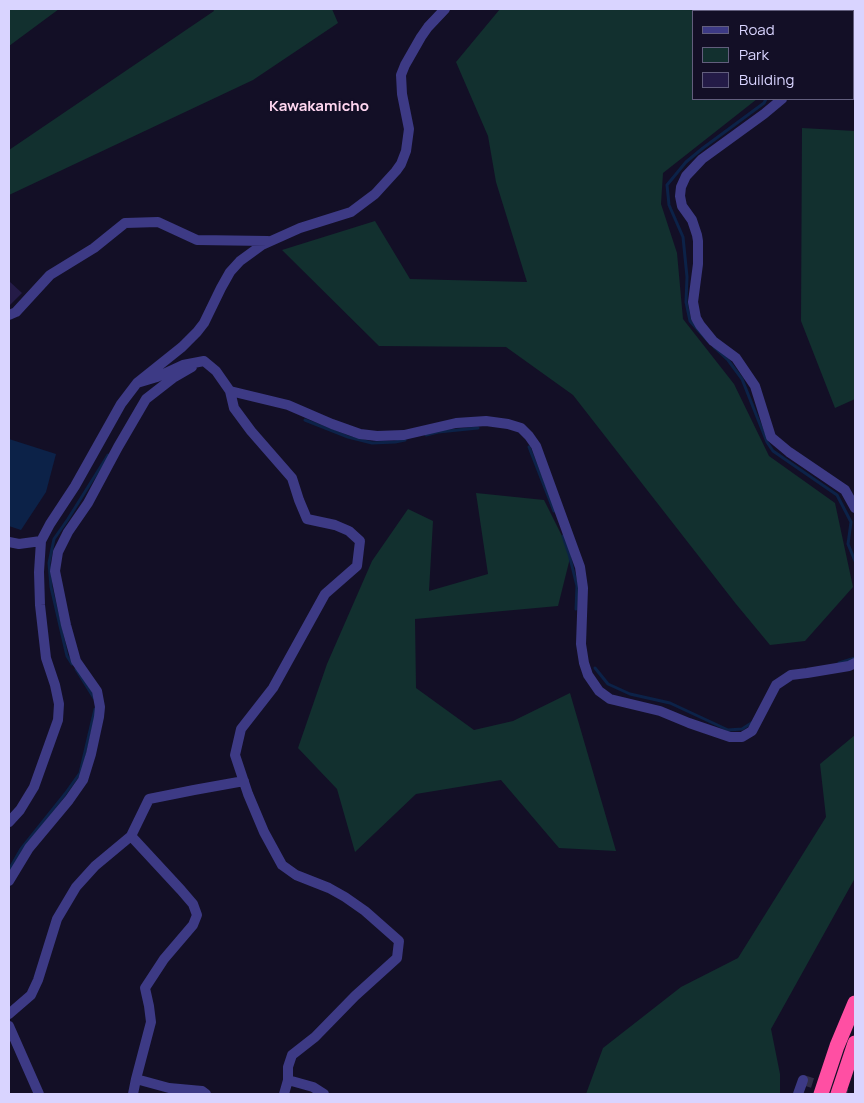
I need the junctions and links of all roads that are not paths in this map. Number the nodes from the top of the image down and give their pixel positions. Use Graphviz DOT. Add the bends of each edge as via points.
graph roads {
  1 [pos="445,9"];
  2 [pos="781,100"];
  3 [pos="271,241"];
  4 [pos="9,315"];
  5 [pos="204,361"];
  6 [pos="137,383"];
  7 [pos="230,391"];
  8 [pos="855,508"];
  9 [pos="9,542"];
  10 [pos="41,542"];
  11 [pos="855,663"];
  12 [pos="244,781"];
  13 [pos="9,822"];
  14 [pos="131,836"];
  15 [pos="9,881"];
  16 [pos="855,1003"];
  17 [pos="9,1014"];
  18 [pos="9,1026"];
  19 [pos="855,1043"];
  20 [pos="136,1079"];
  21 [pos="288,1080"];
  22 [pos="803,1080"];
  23 [pos="39,1094"];
  24 [pos="132,1094"];
  25 [pos="206,1094"];
  26 [pos="284,1094"];
  27 [pos="324,1094"];
  28 [pos="798,1094"];
  29 [pos="821,1094"];
  30 [pos="838,1094"];
  1 -- 3 [label="street" via="420,37 401,75 409,129 401,164 376,194 351,212 304,226"];
  2 -- 8 [label="street" via="702,159 686,176 681,187 682,206 692,220 698,241 693,302 700,325 736,358 755,386 771,437 845,490"];
  3 -- 4 [label="street" via="197,240 158,222 125,223 94,248 50,275 16,312"];
  3 -- 6 [label="street" via="248,254 230,272 204,323 182,348"];
  5 -- 6 [label="street" via="183,364"];
  5 -- 7 [label="street" via="216,371"];
  5 -- 15 [label="street" via="173,378 146,399 58,552 55,571 66,626 76,661 97,692 99,717 83,780 29,848"];
  6 -- 10 [label="street" via="121,404"];
  7 -- 11 [label="street" via="288,406 360,434 404,435 456,423 486,421 521,428 536,446 580,567 584,588 581,644 586,669 599,691 610,699 660,711 730,737 742,736 752,731 776,685 791,675"];
  7 -- 12 [label="street" via="234,408 292,478 307,519 335,525 360,541 357,566 325,594 273,688 241,729 235,755"];
  9 -- 10 [label="street"];
  10 -- 13 [label="street" via="38,572 41,614 46,658 59,704 58,720 30,796"];
  12 -- 14 [label="street" via="149,799"];
  12 -- 21 [label="street" via="264,832 282,865 344,897 399,941 397,958 292,1056"];
  14 -- 17 [label="street" via="76,887 57,919 31,995"];
  14 -- 20 [label="street" via="193,904 197,915 193,925 145,988 150,1022"];
  16 -- 29 [label="highway"];
  18 -- 23 [label="street"];
  19 -- 30 [label="highway"];
  20 -- 24 [label="street"];
  20 -- 25 [label="street"];
  21 -- 26 [label="street"];
  21 -- 27 [label="street" via="313,1087"];
  22 -- 28 [label="street"];
}
